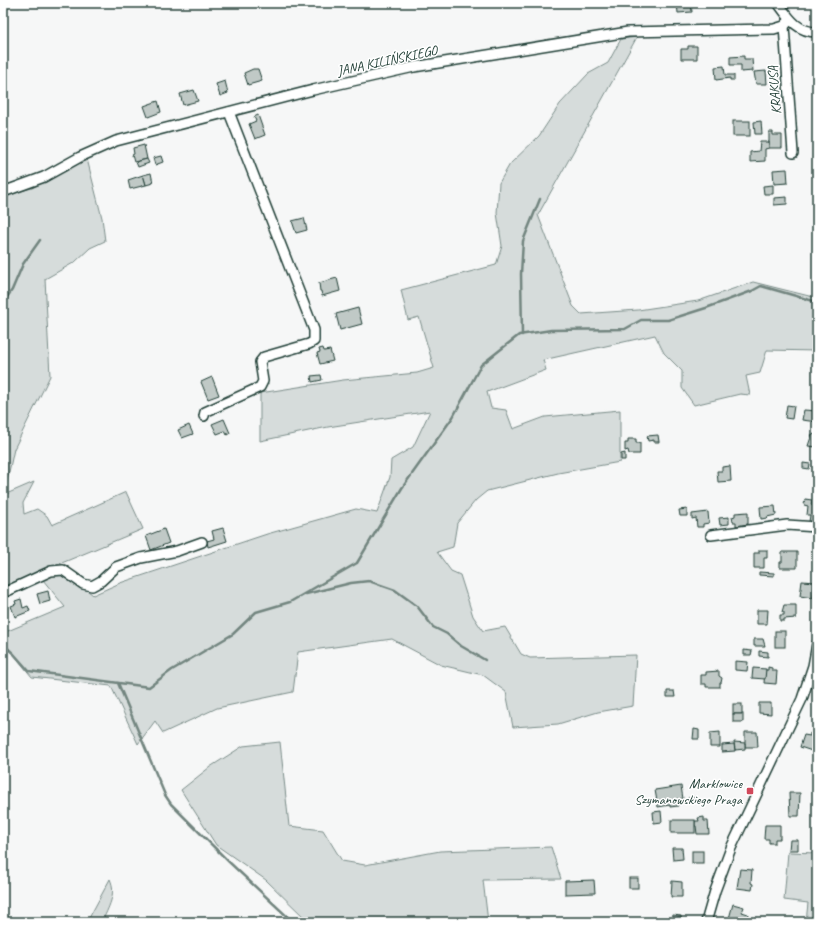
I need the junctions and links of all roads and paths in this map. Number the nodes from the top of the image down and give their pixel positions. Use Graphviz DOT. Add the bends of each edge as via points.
graph roads {
  1 [pos="778,3"];
  2 [pos="787,23"];
  3 [pos="817,32"];
  4 [pos="229,112"];
  5 [pos="793,153"];
  6 [pos="3,192"];
  7 [pos="204,416"];
  8 [pos="817,527"];
  9 [pos="711,535"];
  10 [pos="202,542"];
  11 [pos="3,593"];
  12 [pos="817,644"];
  13 [pos="706,922"];
  1 -- 2 [label="street"];
  2 -- 3 [label="street"];
  2 -- 4 [label="street, JANA KILIŃSKIEGO" via="774,29 613,34 414,67"];
  2 -- 5 [label="street, KRAKUSA"];
  4 -- 6 [label="street, JANA KILIŃSKIEGO" via="116,141 44,177"];
  4 -- 7 [label="street" via="312,324 314,341 264,357 260,362 263,382 260,387 205,412"];
  8 -- 9 [label="street" via="787,525"];
  10 -- 11 [label="street" via="116,567 92,586 62,570 51,571"];
  12 -- 13 [label="street" via="802,699 731,848"];
}
